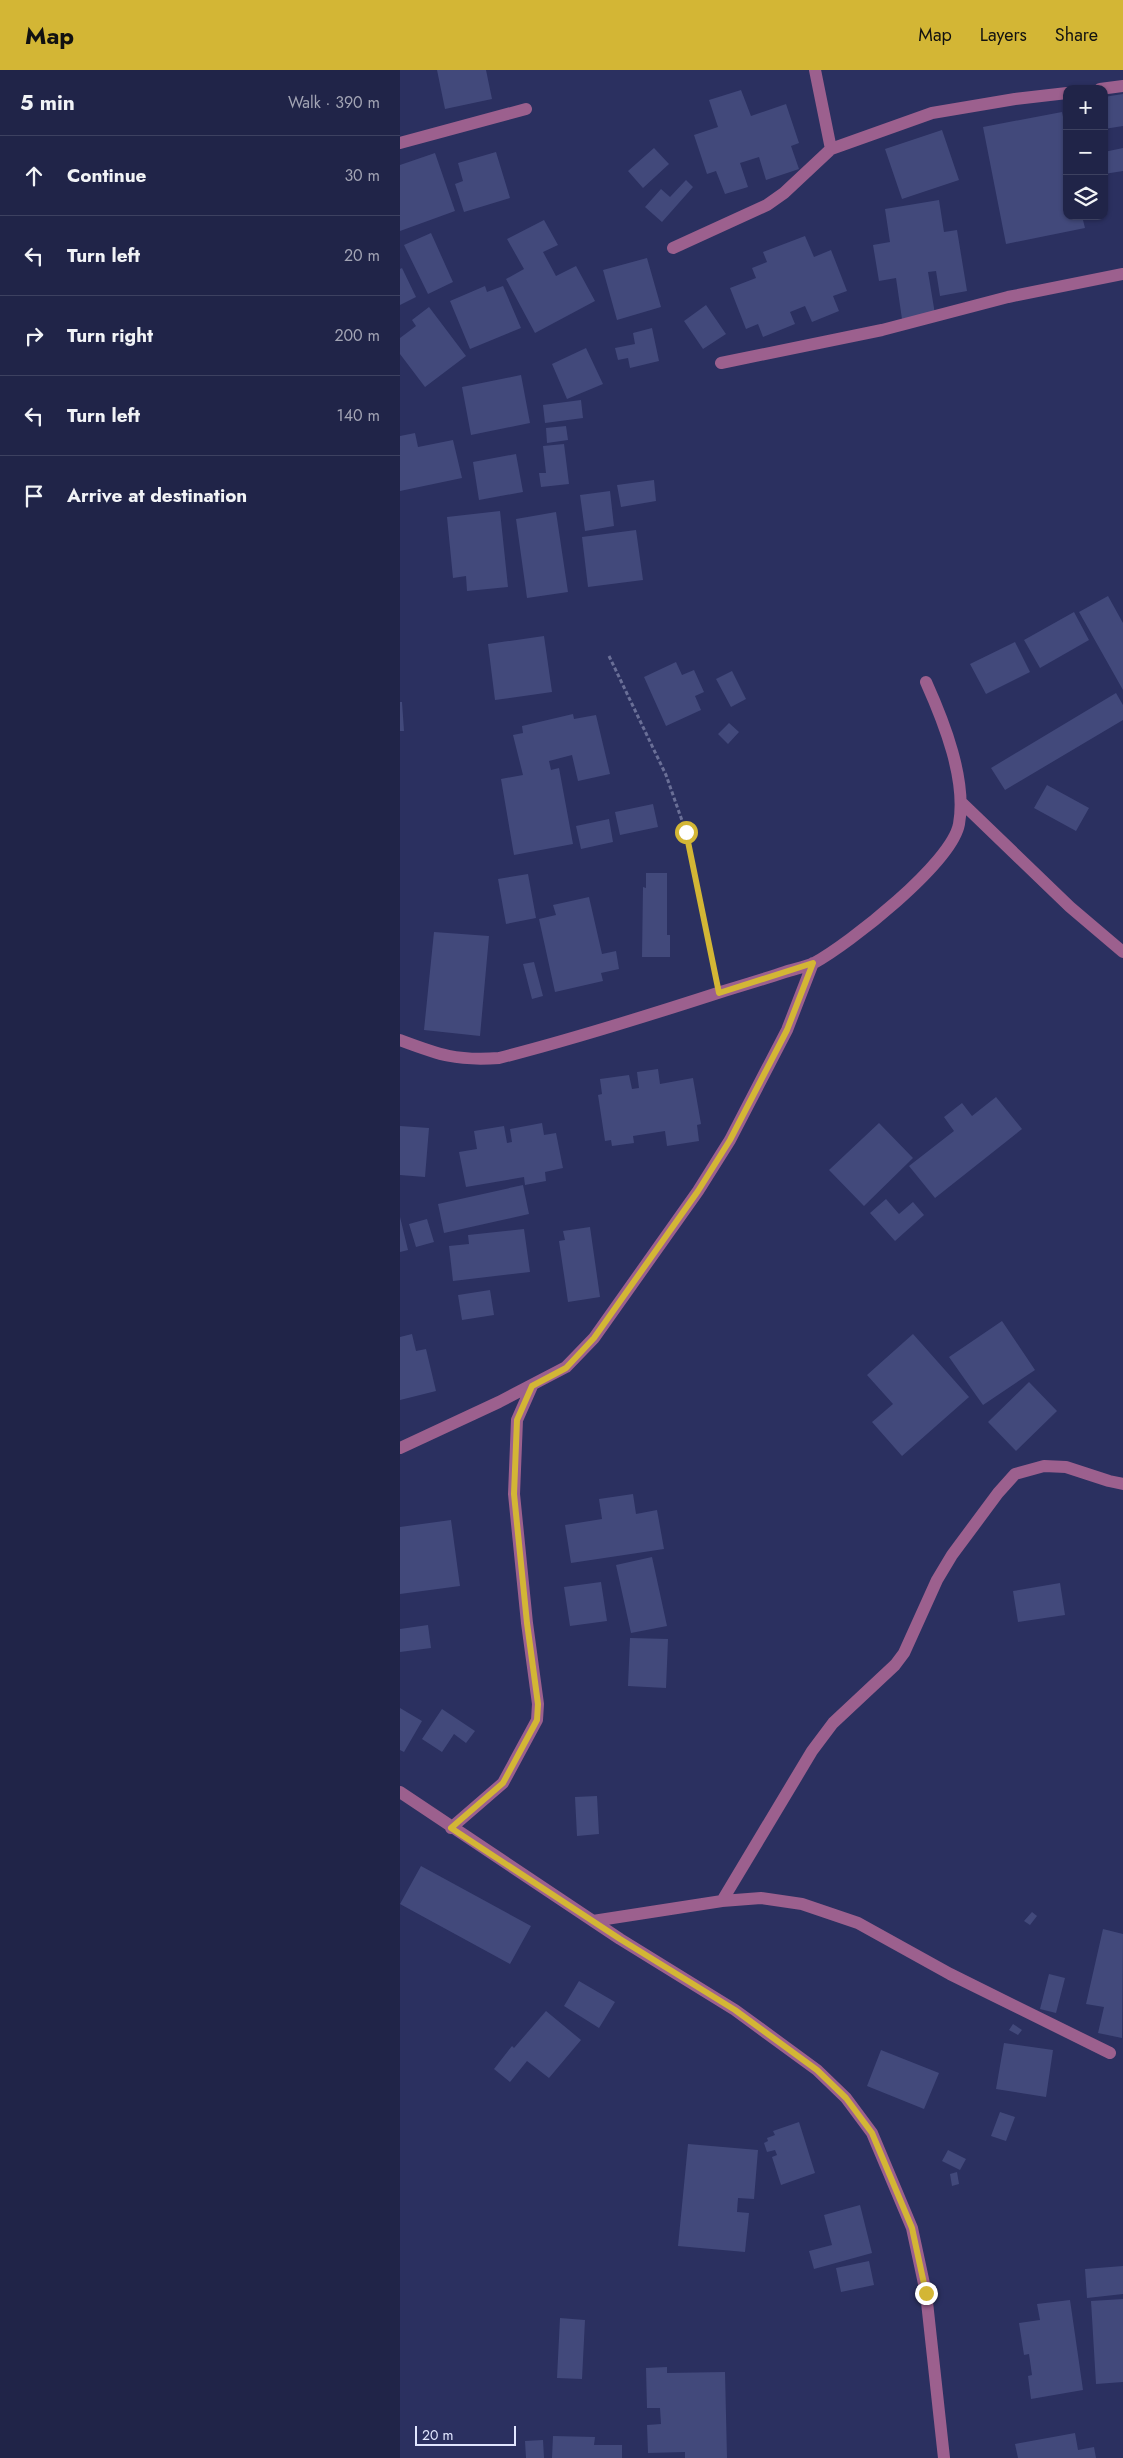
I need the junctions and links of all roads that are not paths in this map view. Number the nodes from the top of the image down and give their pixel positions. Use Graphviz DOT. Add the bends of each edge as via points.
graph roads {
  1 [pos="815,70"];
  2 [pos="1123,86"];
  3 [pos="1108,88"];
  4 [pos="1063,93"];
  5 [pos="526,109"];
  6 [pos="400,143"];
  7 [pos="831,149"];
  8 [pos="673,248"];
  9 [pos="1123,274"];
  10 [pos="721,363"];
  11 [pos="926,682"];
  12 [pos="961,802"];
  13 [pos="1123,952"];
  14 [pos="813,963"];
  15 [pos="400,1040"];
  16 [pos="532,1386"];
  17 [pos="400,1448"];
  18 [pos="1123,1484"];
  19 [pos="400,1792"];
  20 [pos="451,1828"];
  21 [pos="722,1901"];
  22 [pos="593,1921"];
  23 [pos="1110,2053"];
  24 [pos="944,2458"];
  1 -- 7 [label="street"];
  2 -- 3 [label="street"];
  4 -- 7 [label="street" via="932,113"];
  5 -- 6 [label="street"];
  7 -- 8 [label="street" via="767,205"];
  9 -- 10 [label="street" via="1008,297 882,330"];
  11 -- 12 [label="street" via="952,747"];
  12 -- 13 [label="street" via="1070,907"];
  12 -- 14 [label="street" via="959,825 953,839 919,881 850,939"];
  14 -- 15 [label="street" via="499,1058 472,1060 446,1057"];
  14 -- 16 [label="street" via="787,1030 730,1140 698,1191 594,1338 566,1368"];
  16 -- 17 [label="street"];
  16 -- 20 [label="street" via="517,1420 514,1494 538,1704 537,1720 503,1783"];
  18 -- 21 [label="street" via="1066,1467 1044,1466 1015,1474 952,1555 900,1659 833,1723 812,1752"];
  19 -- 20 [label="street"];
  20 -- 22 [label="street"];
  21 -- 22 [label="street"];
  21 -- 23 [label="street" via="783,1900 858,1923 950,1974"];
  22 -- 24 [label="street" via="735,2010 817,2070 846,2098 872,2133 912,2228 926,2293"];
}
